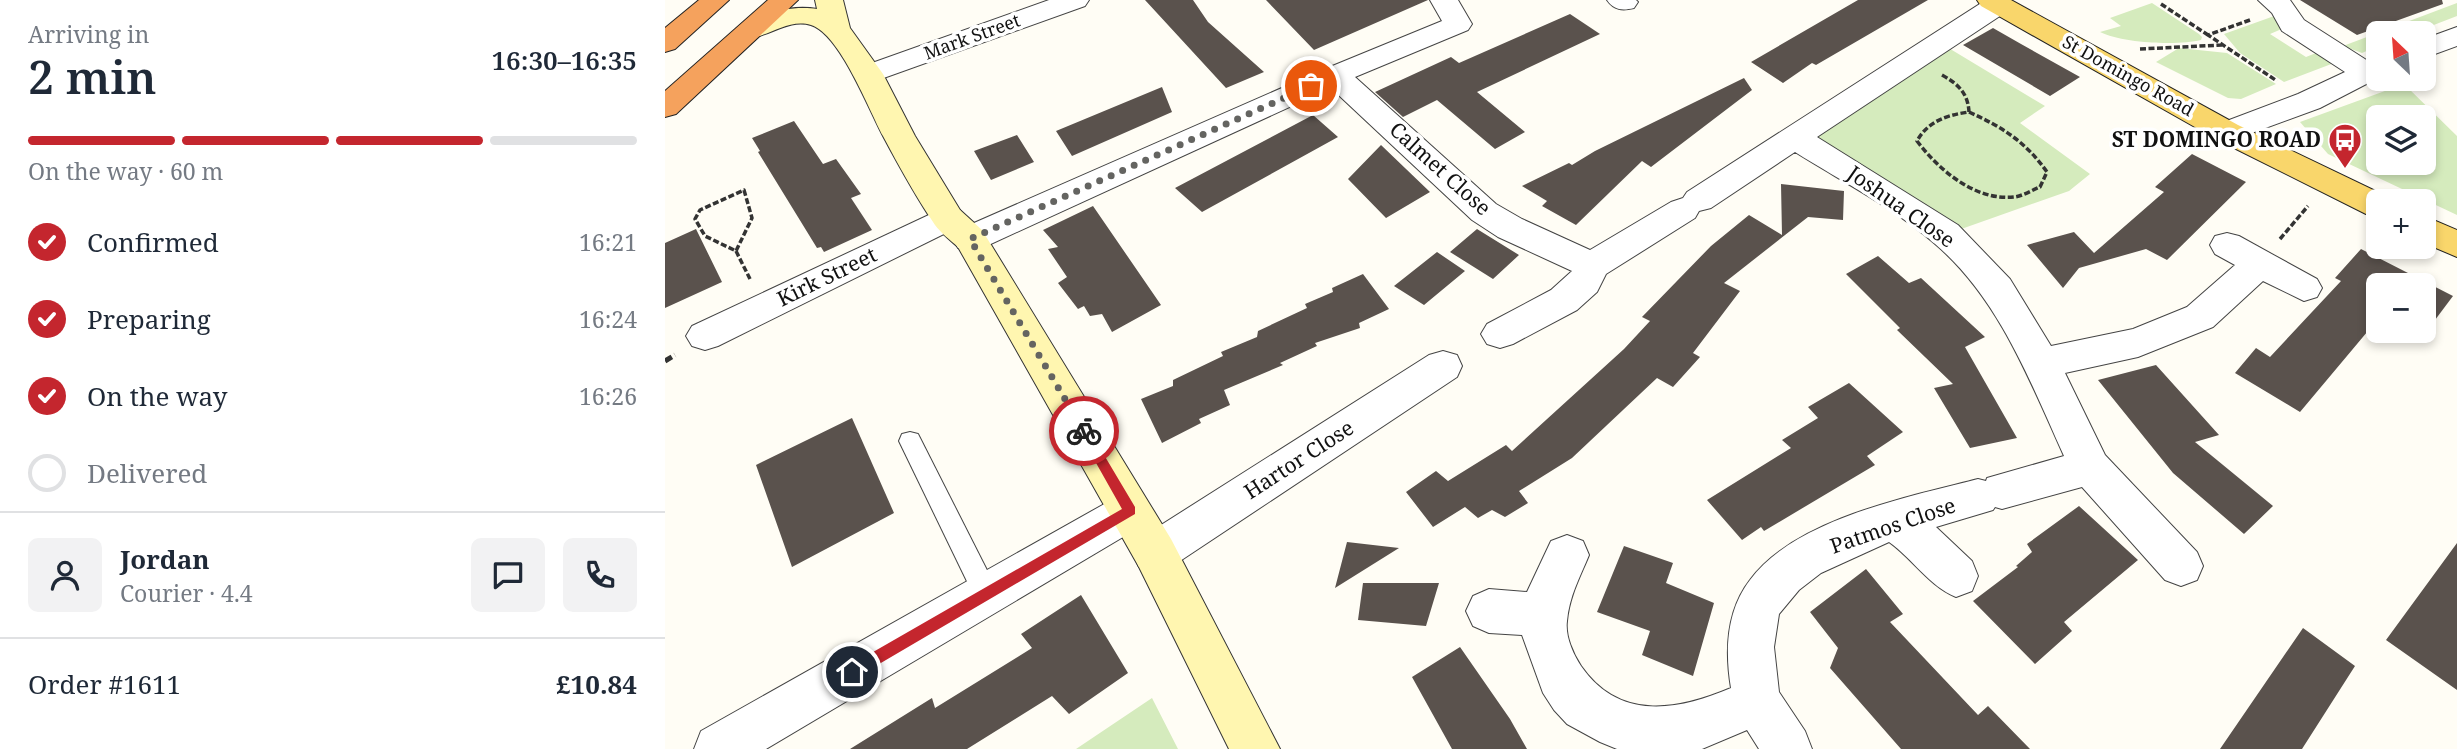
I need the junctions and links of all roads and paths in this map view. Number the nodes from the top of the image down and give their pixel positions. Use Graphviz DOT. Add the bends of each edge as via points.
graph roads {
  1 [pos="715,0"];
  2 [pos="744,0"];
  3 [pos="784,0"];
  4 [pos="829,0"];
  5 [pos="1075,0"];
  6 [pos="1444,0"];
  7 [pos="1995,2"];
  8 [pos="2161,4"];
  9 [pos="2278,4"];
  10 [pos="848,21"];
  11 [pos="749,31"];
  12 [pos="2208,35"];
  13 [pos="2457,36"];
  14 [pos="665,43"];
  15 [pos="2436,44"];
  16 [pos="2223,45"];
  17 [pos="1914,60"];
  18 [pos="2110,66"];
  19 [pos="2366,66"];
  20 [pos="665,72"];
  21 [pos="2366,72"];
  22 [pos="868,74"];
  23 [pos="1335,75"];
  24 [pos="2308,101"];
  25 [pos="665,107"];
  26 [pos="1969,112"];
  27 [pos="2227,132"];
  28 [pos="1793,137"];
  29 [pos="2328,181"];
  30 [pos="2366,200"];
  31 [pos="959,229"];
  32 [pos="2436,234"];
  33 [pos="2227,245"];
  34 [pos="2457,245"];
  35 [pos="736,251"];
  36 [pos="2260,264"];
  37 [pos="1592,266"];
  38 [pos="2304,288"];
  39 [pos="766,307"];
  40 [pos="1500,334"];
  41 [pos="705,336"];
  42 [pos="2041,363"];
  43 [pos="1443,366"];
  44 [pos="910,441"];
  45 [pos="2090,467"];
  46 [pos="1130,510"];
  47 [pos="1895,522"];
  48 [pos="1155,553"];
  49 [pos="1567,555"];
  50 [pos="2181,566"];
  51 [pos="1957,576"];
  52 [pos="986,594"];
  53 [pos="1489,611"];
  54 [pos="1545,615"];
  55 [pos="1758,701"];
  56 [pos="719,749"];
  57 [pos="1255,749"];
  58 [pos="1787,749"];
  1 -- 14 [label="highway"];
  2 -- 20 [label="highway"];
  3 -- 11 [label="highway"];
  4 -- 10 [label="street"];
  5 -- 22 [label="street, Mark Street"];
  6 -- 23 [label="street, Kirk Street" via="1458,24"];
  7 -- 17 [label="street"];
  7 -- 18 [label="main road, St Domingo Road"];
  8 -- 12 [label="path"];
  9 -- 12 [label="path"];
  9 -- 19 [label="street" via="2292,25"];
  10 -- 11 [label="street" via="797,15"];
  10 -- 22 [label="street"];
  11 -- 25 [label="highway"];
  12 -- 16 [label="path"];
  13 -- 15 [label="street"];
  16 -- 18 [label="path" via="2141,48"];
  16 -- 24 [label="path"];
  17 -- 26 [label="path" via="1961,86 1969,100"];
  17 -- 28 [label="street"];
  18 -- 27 [label="main road, St Domingo Road"];
  21 -- 24 [label="street"];
  22 -- 31 [label="street" via="899,136"];
  23 -- 31 [label="street, Kirk Street"];
  23 -- 37 [label="street, Calmet Close" via="1484,212"];
  24 -- 27 [label="street"];
  26 -- 26 [label="path" via="2006,128 2030,146 2047,172 2040,187 2015,197 1983,193 1929,159 1917,141 1921,131 1938,120"];
  27 -- 29 [label="main road, St Domingo Road"];
  28 -- 37 [label="street"];
  28 -- 42 [label="street, Joshua Close" via="1946,234 1997,288"];
  29 -- 30 [label="main road, St Domingo Road"];
  29 -- 36 [label="path"];
  31 -- 39 [label="street, Kirk Street"];
  31 -- 46 [label="street"];
  32 -- 34 [label="main road"];
  33 -- 36 [label="street"];
  35 -- 35 [label="path" via="752,218 744,190 700,210 695,219 705,236"];
  35 -- 39 [label="path"];
  36 -- 38 [label="street"];
  36 -- 42 [label="street" via="2200,317 2137,342"];
  37 -- 40 [label="street" via="1584,284 1564,300"];
  39 -- 41 [label="street, Kirk Street"];
  42 -- 45 [label="street, Joshua Close"];
  43 -- 48 [label="street, Hartor Close"];
  44 -- 52 [label="lane"];
  45 -- 47 [label="street, Patmos Close"];
  45 -- 50 [label="street, Joshua Close"];
  46 -- 48 [label="street"];
  46 -- 52 [label="street"];
  47 -- 51 [label="street"];
  47 -- 55 [label="street, Patmos Close" via="1822,550 1777,580 1765,594 1751,628"];
  48 -- 57 [label="street"];
  49 -- 54 [label="street"];
  52 -- 56 [label="street"];
  53 -- 54 [label="street"];
  54 -- 55 [label="street" via="1545,637 1563,685 1580,704 1621,727 1681,731"];
  55 -- 58 [label="street, Patmos Close"];
}
